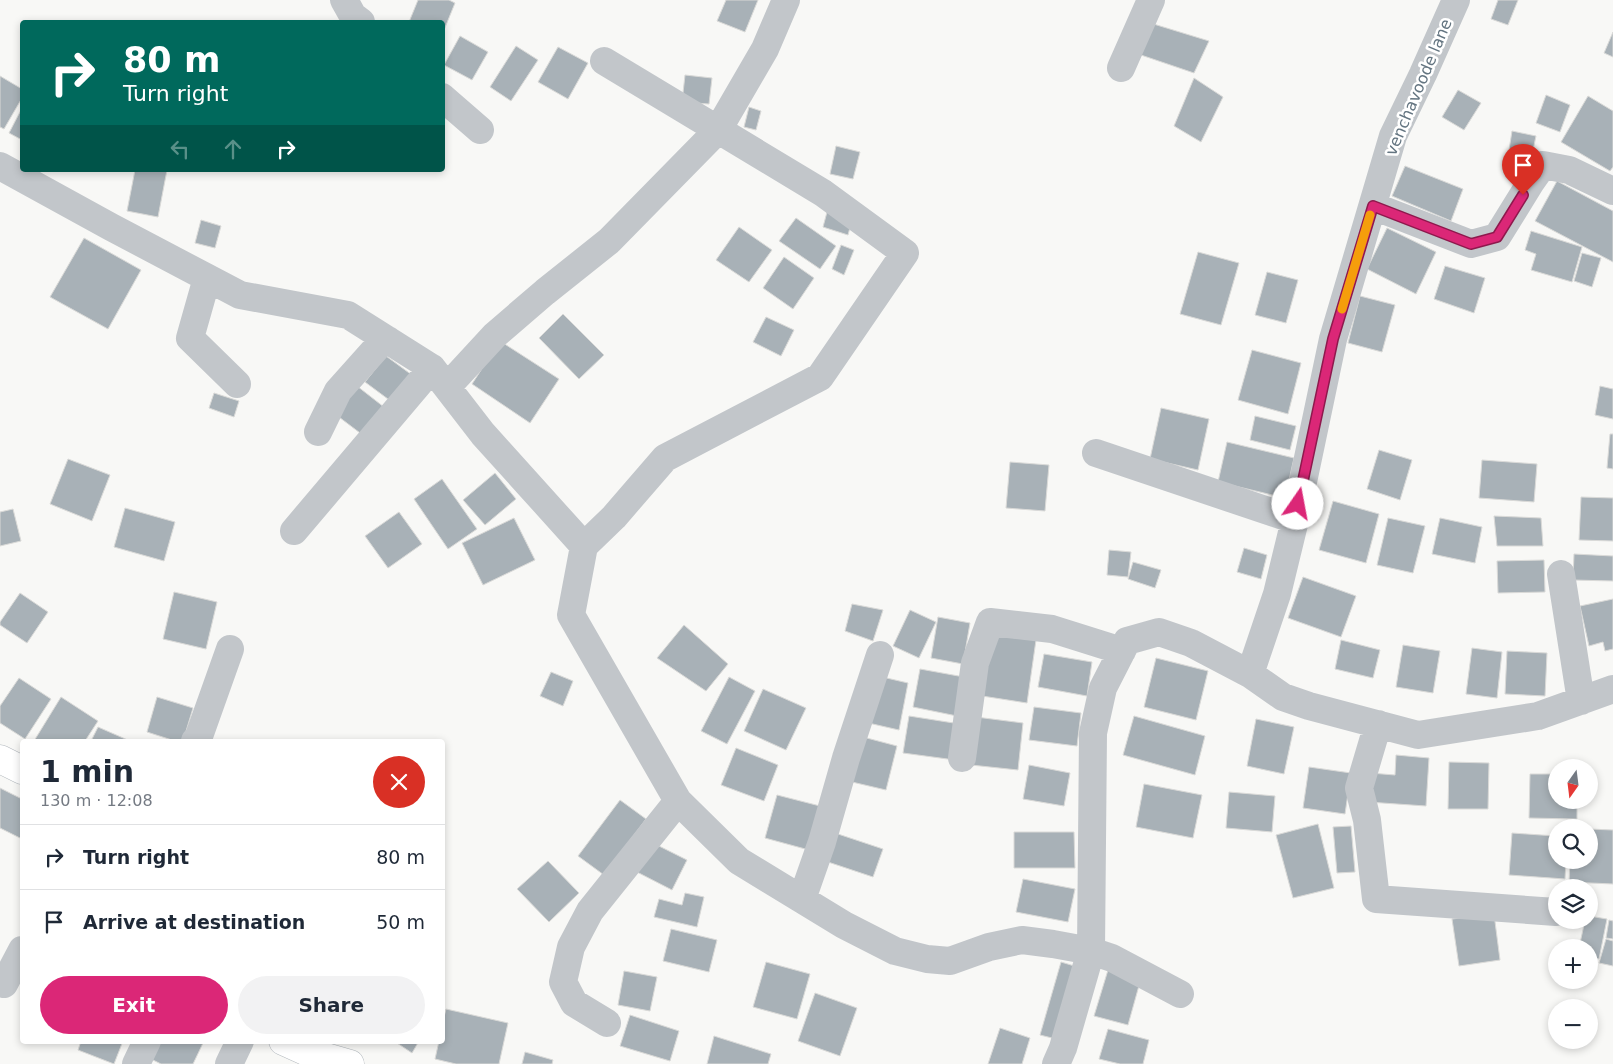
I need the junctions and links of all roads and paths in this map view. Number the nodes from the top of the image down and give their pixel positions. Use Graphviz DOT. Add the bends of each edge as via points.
graph roads {
  1 [pos="344,0"];
  2 [pos="786,0"];
  3 [pos="1151,0"];
  4 [pos="1456,0"];
  5 [pos="358,20"];
  6 [pos="604,61"];
  7 [pos="1121,68"];
  8 [pos="445,100"];
  9 [pos="480,130"];
  10 [pos="718,130"];
  11 [pos="0,166"];
  12 [pos="1613,191"];
  13 [pos="1373,206"];
  14 [pos="207,278"];
  15 [pos="388,340"];
  16 [pos="439,377"];
  17 [pos="237,384"];
  18 [pos="318,432"];
  19 [pos="1096,453"];
  20 [pos="1295,520"];
  21 [pos="294,530"];
  22 [pos="584,546"];
  23 [pos="1561,574"];
  24 [pos="230,649"];
  25 [pos="1122,651"];
  26 [pos="880,654"];
  27 [pos="1250,674"];
  28 [pos="1613,689"];
  29 [pos="1581,701"];
  30 [pos="1378,724"];
  31 [pos="197,739"];
  32 [pos="962,758"];
  33 [pos="0,759"];
  34 [pos="20,769"];
  35 [pos="678,801"];
  36 [pos="802,899"];
  37 [pos="1548,911"];
  38 [pos="1091,951"];
  39 [pos="20,954"];
  40 [pos="4,984"];
  41 [pos="1180,994"];
  42 [pos="607,1023"];
  43 [pos="146,1044"];
  44 [pos="239,1044"];
  45 [pos="290,1044"];
  46 [pos="136,1064"];
  47 [pos="229,1064"];
  48 [pos="350,1064"];
  49 [pos="1056,1064"];
  1 -- 5 [label="street"];
  2 -- 10 [label="street" via="765,49"];
  3 -- 7 [label="street"];
  4 -- 13 [label="street, venchavoode lane" via="1393,136"];
  6 -- 10 [label="street"];
  8 -- 9 [label="street"];
  10 -- 16 [label="street" via="609,241"];
  10 -- 22 [label="street" via="823,194 905,253 820,376 665,458 614,518"];
  11 -- 14 [label="street"];
  12 -- 13 [label="street" via="1569,170 1543,165 1497,237 1471,244"];
  13 -- 20 [label="street, venchavoode lane" via="1333,339"];
  14 -- 15 [label="street" via="240,295 348,314"];
  14 -- 17 [label="street" via="190,338"];
  15 -- 16 [label="street"];
  15 -- 18 [label="street" via="380,344 338,391"];
  16 -- 21 [label="street"];
  16 -- 22 [label="street" via="483,434"];
  19 -- 20 [label="street"];
  20 -- 27 [label="street, venchavoode lane" via="1277,594"];
  22 -- 35 [label="street" via="571,615"];
  23 -- 29 [label="street"];
  24 -- 31 [label="street"];
  25 -- 27 [label="street" via="1127,641 1159,632 1192,643"];
  25 -- 32 [label="street" via="1052,629 990,622 975,663"];
  25 -- 38 [label="street" via="1102,688 1093,733"];
  26 -- 36 [label="street"];
  27 -- 30 [label="street" via="1283,697"];
  28 -- 29 [label="street"];
  29 -- 30 [label="street" via="1538,716 1418,735"];
  30 -- 37 [label="street" via="1358,788 1366,820 1376,899"];
  33 -- 34 [label="street"];
  35 -- 36 [label="street" via="739,860"];
  35 -- 42 [label="street" via="590,911 571,947 562,982 574,1003"];
  36 -- 38 [label="street" via="894,951 927,960 950,960 1022,940"];
  38 -- 41 [label="street" via="1112,958"];
  38 -- 49 [label="street"];
  39 -- 40 [label="street"];
  43 -- 46 [label="street"];
  44 -- 47 [label="street"];
  45 -- 48 [label="street"];
}
